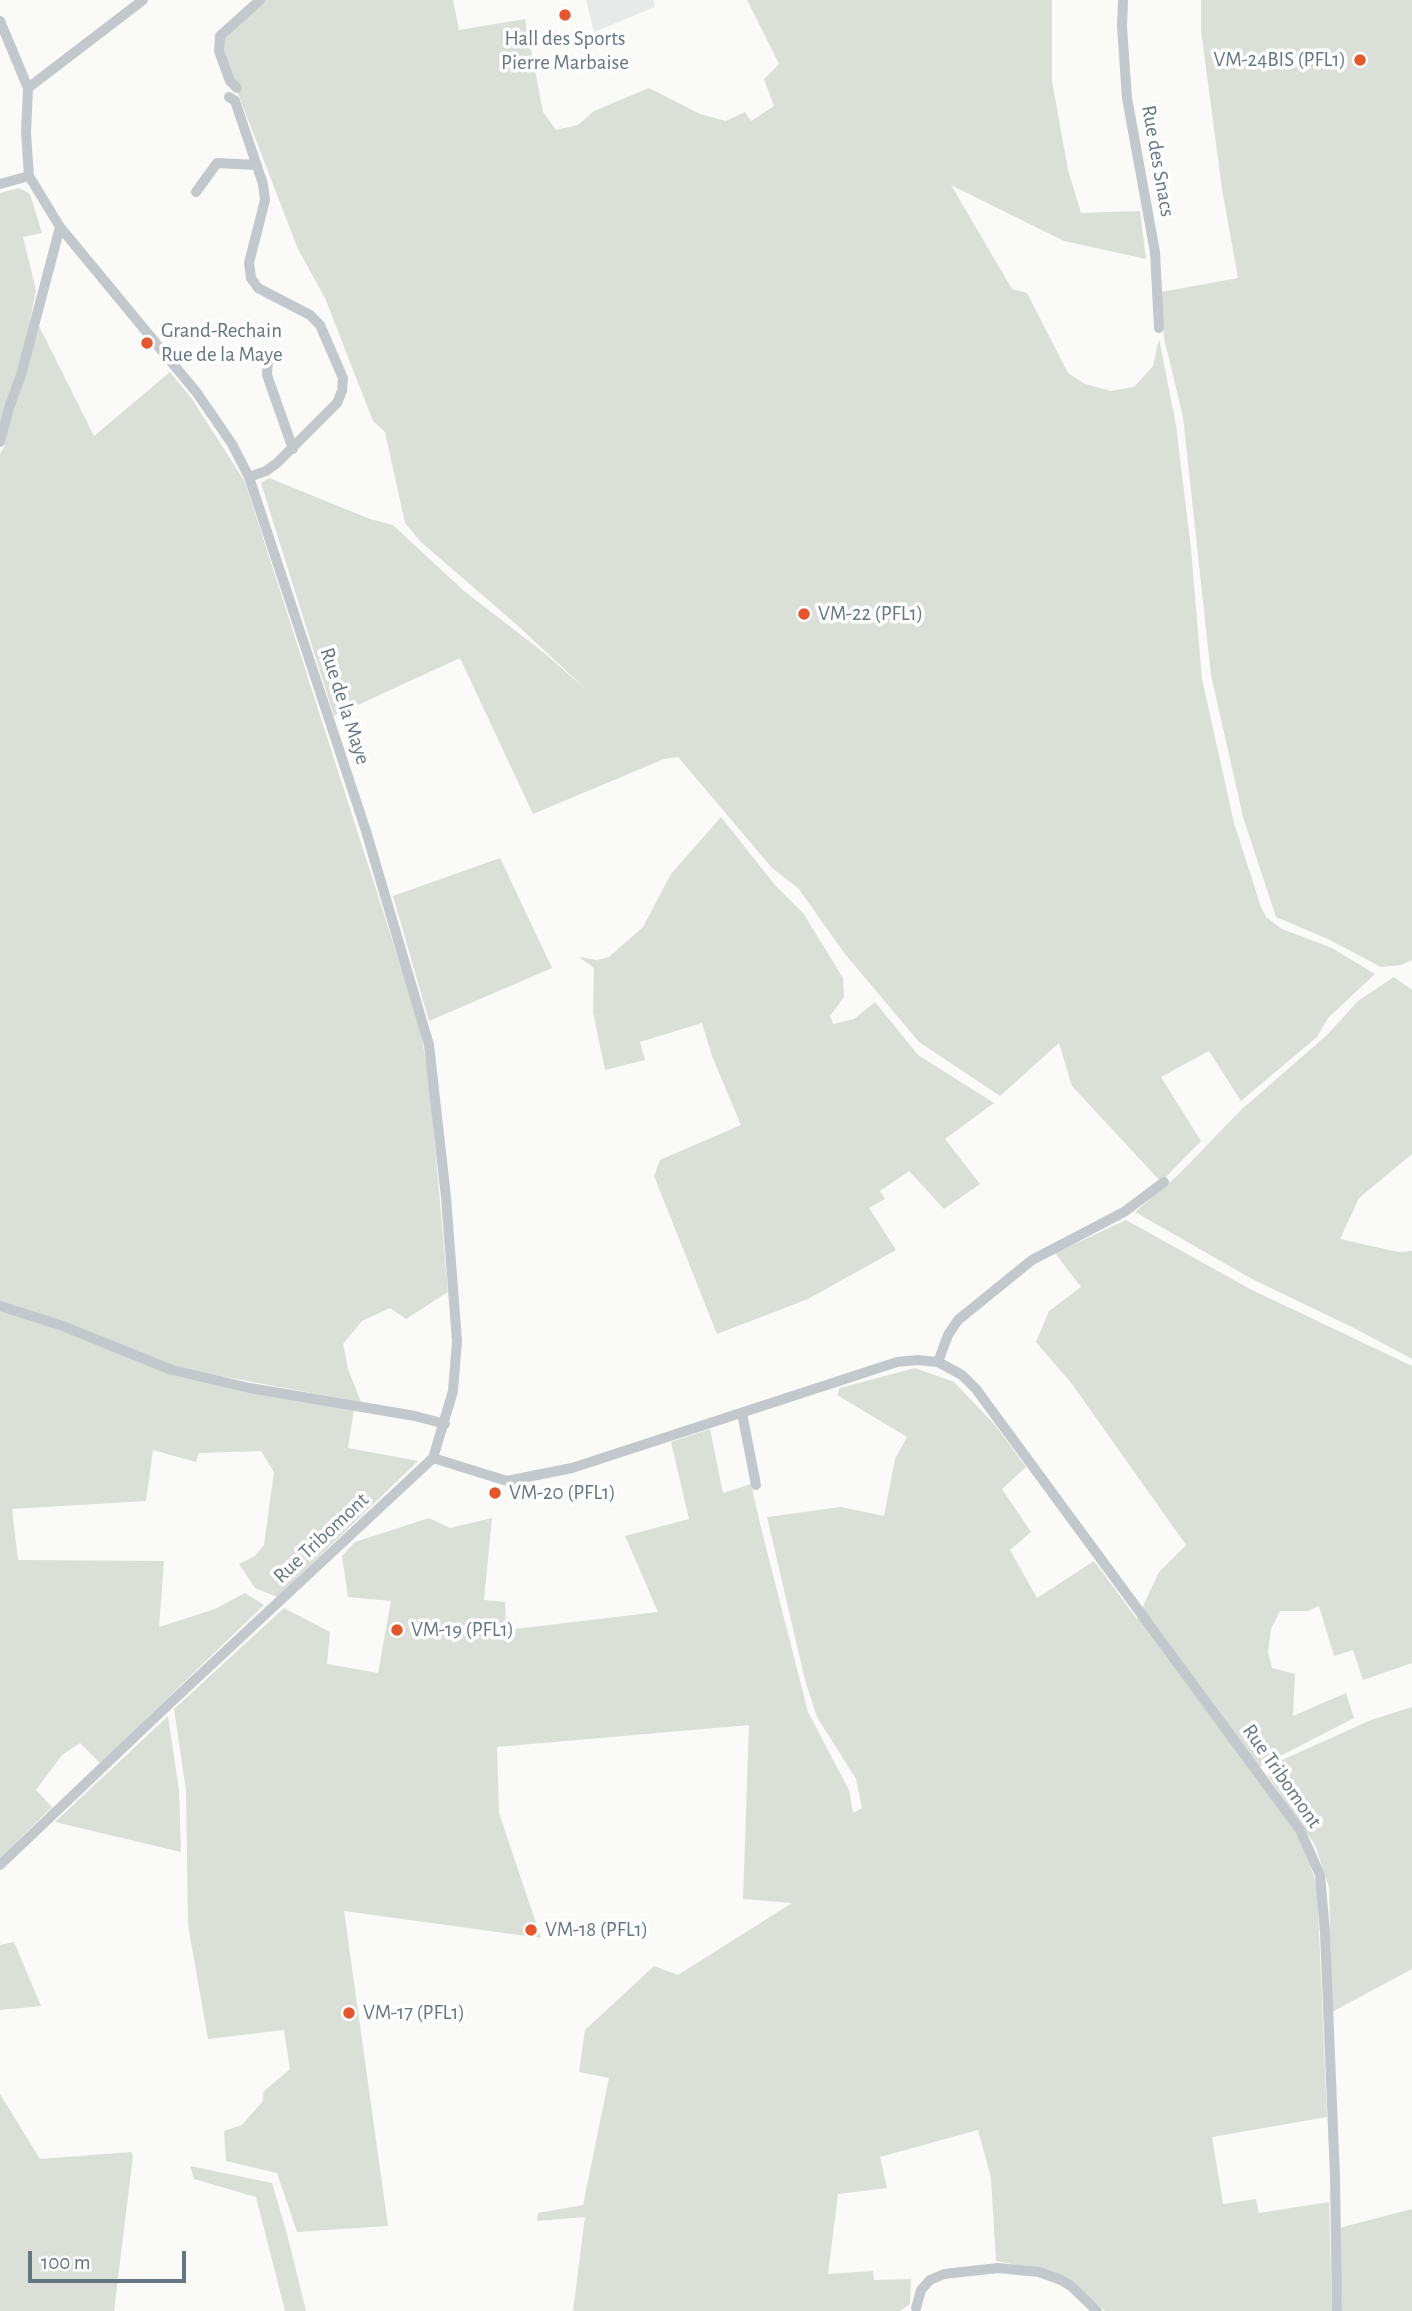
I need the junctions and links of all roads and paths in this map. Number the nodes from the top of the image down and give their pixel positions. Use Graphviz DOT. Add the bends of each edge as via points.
graph roads {
  1 [pos="143,0"];
  2 [pos="260,0"];
  3 [pos="1123,0"];
  4 [pos="0,21"];
  5 [pos="28,88"];
  6 [pos="237,88"];
  7 [pos="229,97"];
  8 [pos="256,165"];
  9 [pos="29,176"];
  10 [pos="0,184"];
  11 [pos="195,192"];
  12 [pos="60,227"];
  13 [pos="1159,328"];
  14 [pos="268,361"];
  15 [pos="0,442"];
  16 [pos="293,449"];
  17 [pos="249,477"];
  18 [pos="1164,1182"];
  19 [pos="0,1306"];
  20 [pos="938,1362"];
  21 [pos="742,1413"];
  22 [pos="445,1424"];
  23 [pos="433,1458"];
  24 [pos="756,1485"];
  25 [pos="0,1865"];
  26 [pos="916,2308"];
  27 [pos="1097,2311"];
  28 [pos="1337,2311"];
  1 -- 5 [label="street"];
  2 -- 6 [label="street" via="219,36 219,51"];
  3 -- 13 [label="street, Rue des Snacs" via="1127,98 1155,252"];
  4 -- 5 [label="street"];
  5 -- 9 [label="street"];
  7 -- 8 [label="street" via="235,101"];
  8 -- 11 [label="street" via="217,163"];
  8 -- 16 [label="street" via="265,200 249,263 251,278 265,293 310,315 320,325 343,378 337,403"];
  9 -- 10 [label="street"];
  9 -- 12 [label="street, Rue de la Maye"];
  12 -- 15 [label="street"];
  12 -- 17 [label="street, Rue de la Maye" via="197,393"];
  14 -- 16 [label="street" via="267,374"];
  16 -- 17 [label="street" via="266,471"];
  17 -- 22 [label="street, Rue de la Maye" via="366,831 429,1045 457,1341"];
  18 -- 20 [label="street" via="1124,1212 1032,1259 958,1320"];
  19 -- 22 [label="street" via="172,1370"];
  20 -- 21 [label="street" via="897,1362"];
  20 -- 28 [label="street, Rue Tribomont" via="962,1375 976,1390 1300,1830 1312,1853 1324,1899"];
  21 -- 23 [label="street" via="572,1468 507,1481"];
  21 -- 24 [label="street"];
  22 -- 23 [label="street, Rue de la Maye"];
  23 -- 25 [label="street, Rue Tribomont"];
  26 -- 27 [label="street" via="921,2290 930,2280 998,2268 1039,2272 1061,2280"];
}
